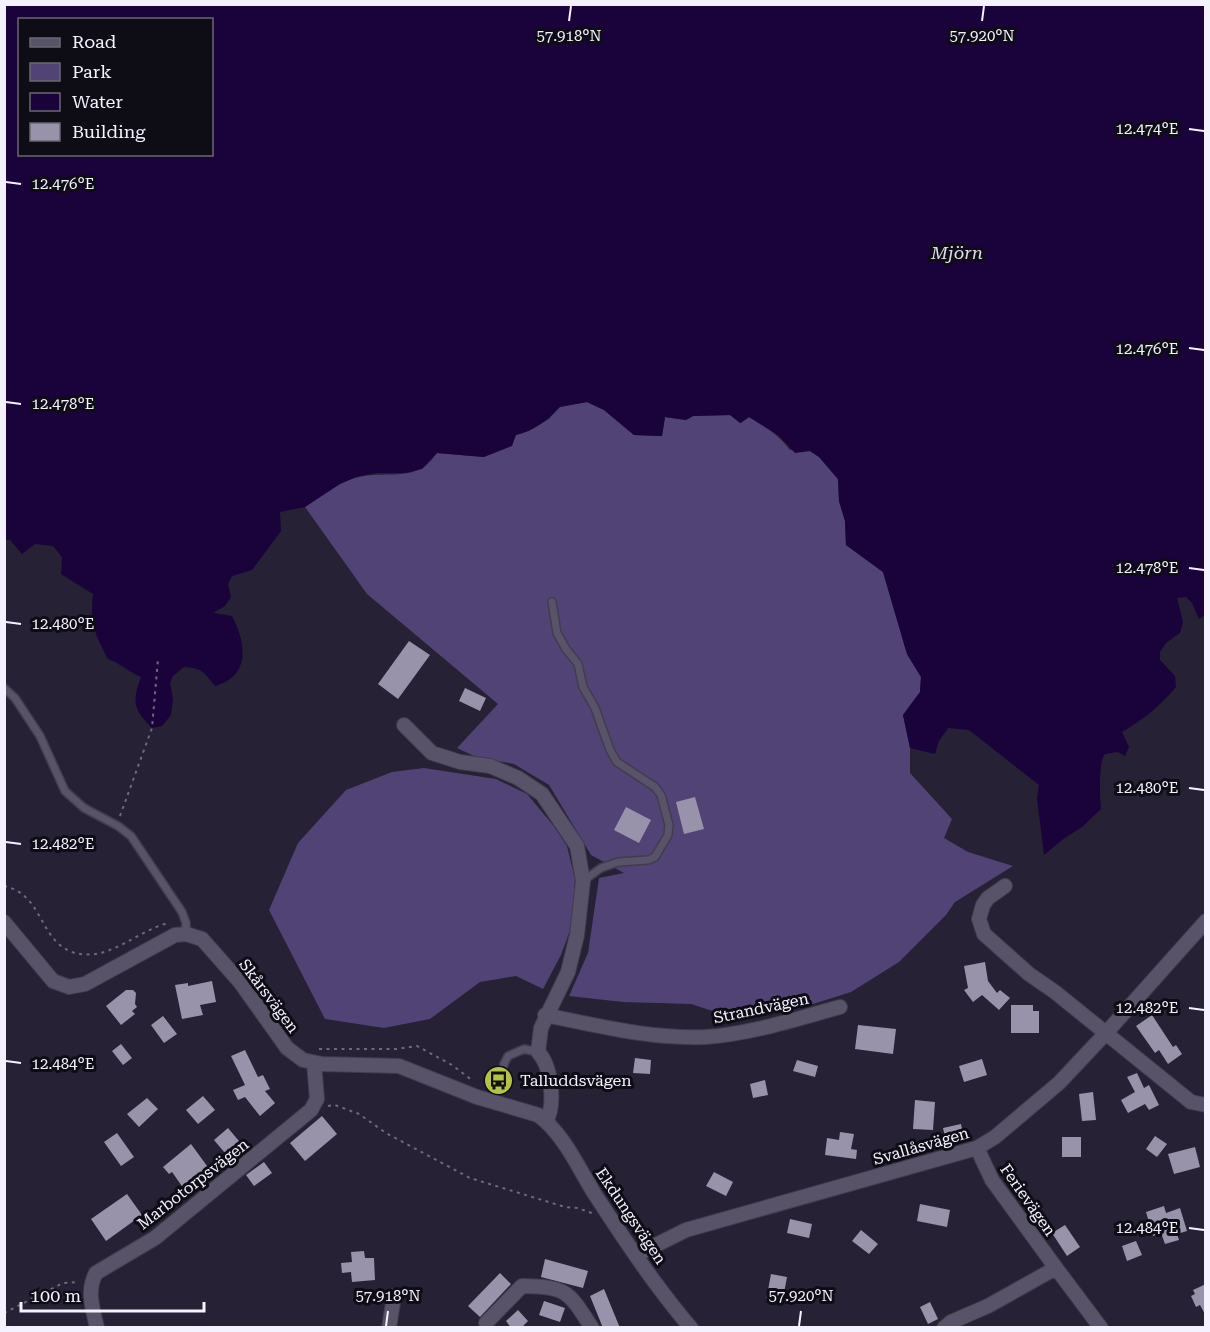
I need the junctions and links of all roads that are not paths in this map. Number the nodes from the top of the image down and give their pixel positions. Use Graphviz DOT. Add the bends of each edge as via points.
graph roads {
  1 [pos="552,602"];
  2 [pos="4,688"];
  3 [pos="404,725"];
  4 [pos="583,880"];
  5 [pos="1005,886"];
  6 [pos="4,921"];
  7 [pos="1206,921"];
  8 [pos="186,934"];
  9 [pos="840,1007"];
  10 [pos="545,1015"];
  11 [pos="1106,1033"];
  12 [pos="538,1052"];
  13 [pos="314,1063"];
  14 [pos="493,1102"];
  15 [pos="1206,1105"];
  16 [pos="546,1121"];
  17 [pos="976,1148"];
  18 [pos="636,1255"];
  19 [pos="1056,1268"];
  20 [pos="394,1296"];
  21 [pos="486,1323"];
  22 [pos="97,1328"];
  23 [pos="389,1328"];
  24 [pos="592,1328"];
  25 [pos="691,1328"];
  26 [pos="944,1328"];
  27 [pos="1101,1328"];
  1 -- 4 [label="lane" via="557,633 578,664 583,687 595,708 609,750 617,762 655,787 669,825 668,835 655,857 601,867"];
  2 -- 8 [label="lane" via="40,736 65,791 84,808 131,837 182,912"];
  3 -- 4 [label="street" via="432,753 490,766 542,794 578,846"];
  4 -- 10 [label="street" via="574,951 568,972"];
  5 -- 11 [label="street" via="983,905 980,919 984,934"];
  6 -- 8 [label="street" via="45,973 69,987 85,984 164,940"];
  7 -- 11 [label="street, Svallåsvägen"];
  8 -- 13 [label="street, Skårsvägen" via="202,939 214,952 287,1048"];
  9 -- 10 [label="street, Strandvägen" via="706,1037 637,1034"];
  10 -- 12 [label="street"];
  11 -- 15 [label="street" via="1191,1102"];
  11 -- 17 [label="street, Svallåsvägen" via="1059,1083 995,1137"];
  12 -- 14 [label="lane" via="524,1049 508,1056"];
  12 -- 16 [label="street" via="544,1057 551,1091"];
  13 -- 14 [label="street, Skårsvägen" via="399,1066"];
  13 -- 22 [label="street, Marbotorpsvägen" via="315,1105 155,1238 96,1273 91,1282 91,1300"];
  14 -- 16 [label="street, Skårsvägen" via="527,1111"];
  16 -- 18 [label="street, Ekdungsvägen"];
  17 -- 18 [label="street, Svallåsvägen" via="686,1230"];
  17 -- 19 [label="street, Ferievägen" via="992,1180"];
  18 -- 25 [label="street, Ekdungsvägen"];
  19 -- 26 [label="street"];
  19 -- 27 [label="street, Ferievägen"];
  20 -- 23 [label="street"];
  21 -- 24 [label="street" via="522,1286 550,1287 571,1296"];
}
